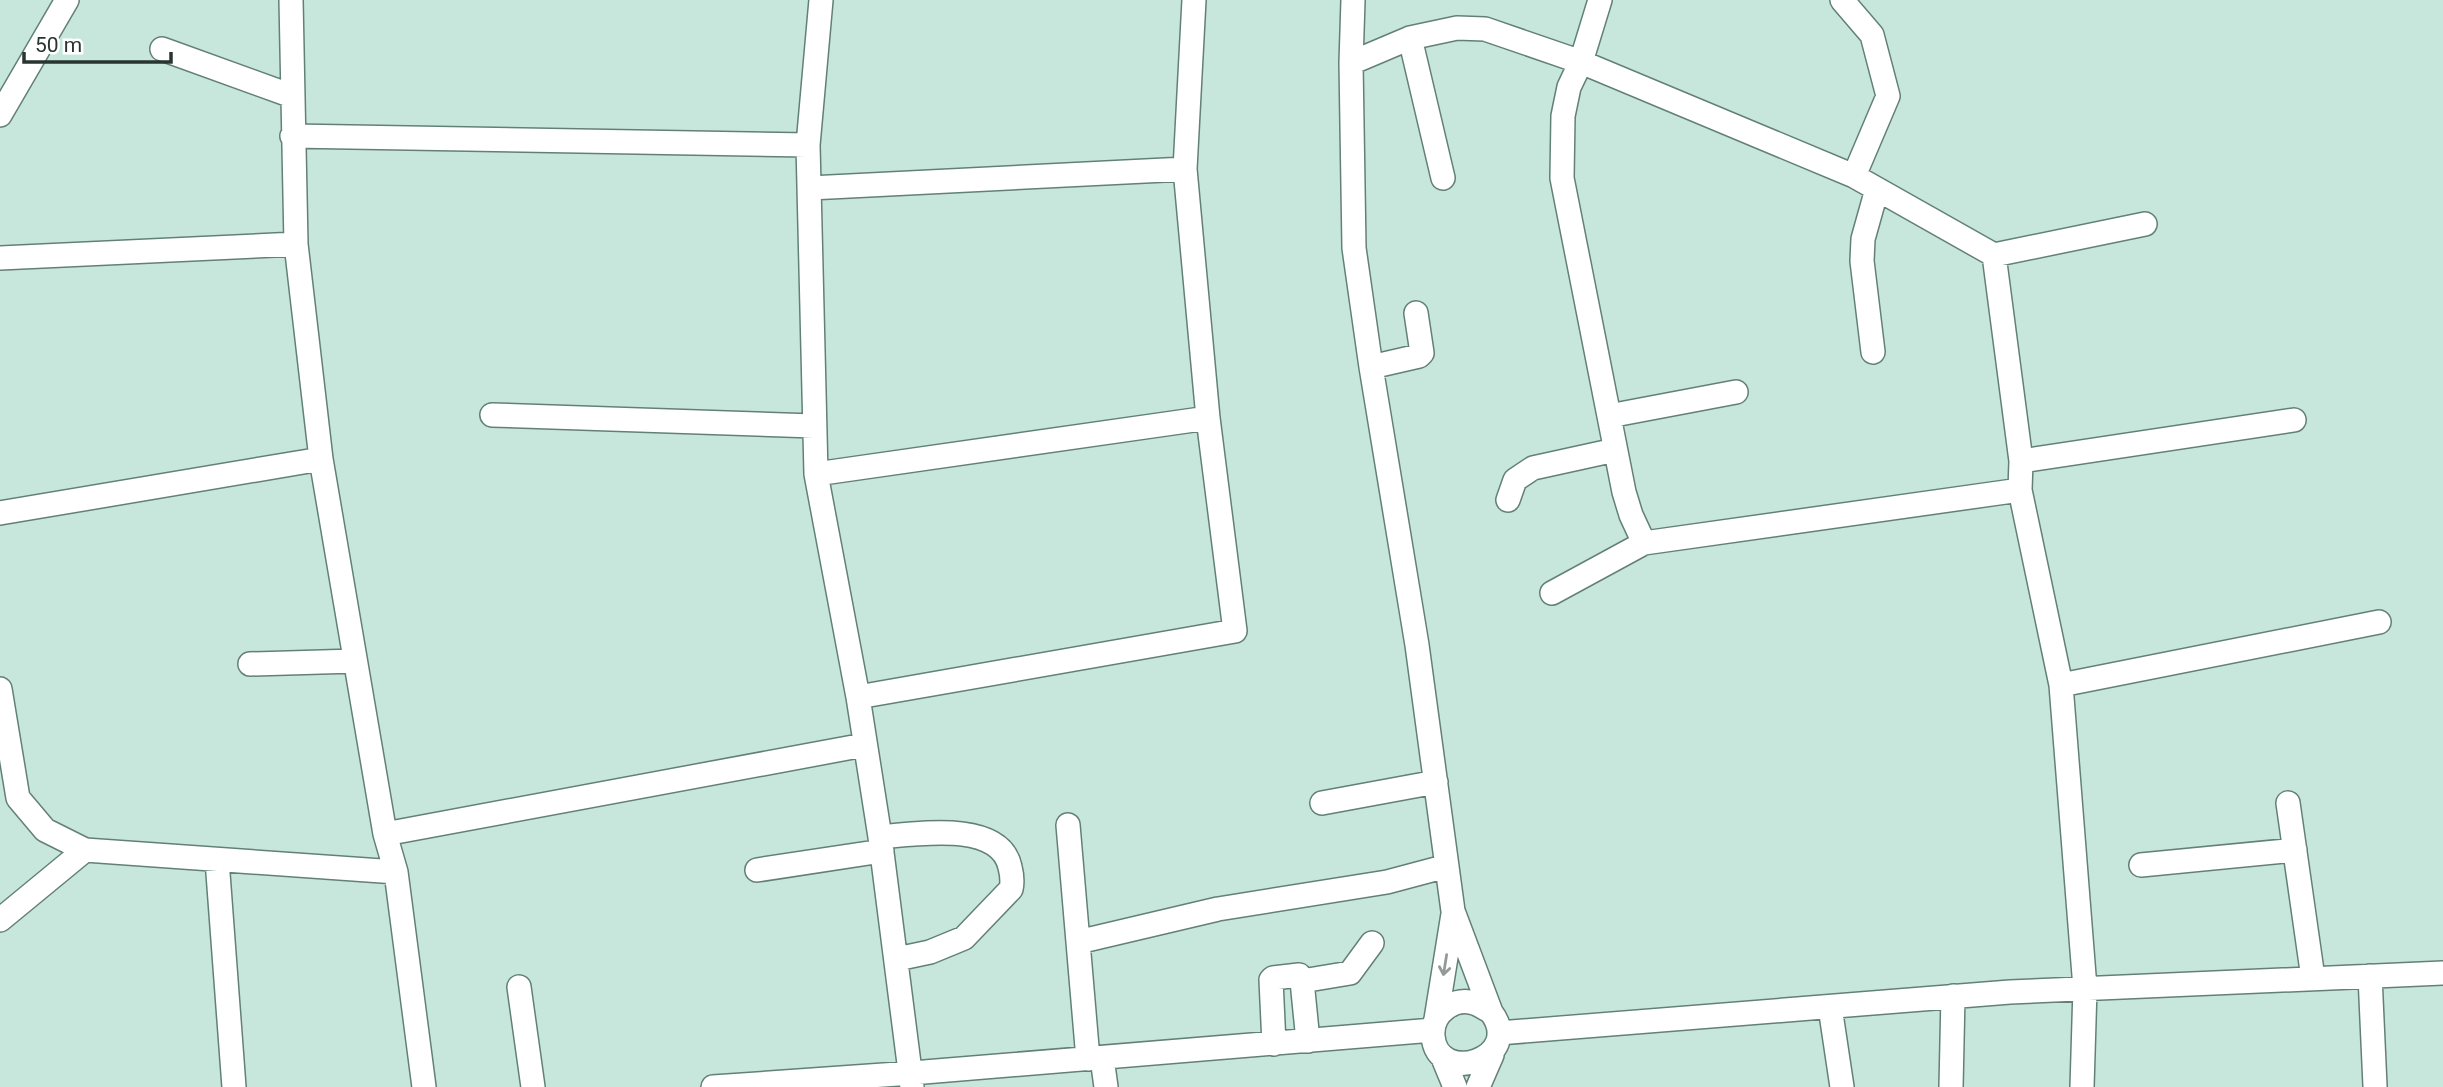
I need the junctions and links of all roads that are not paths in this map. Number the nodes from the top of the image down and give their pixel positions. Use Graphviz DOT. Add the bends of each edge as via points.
graph roads {
  1 [pos="66,0"];
  2 [pos="291,0"];
  3 [pos="821,0"];
  4 [pos="1194,0"];
  5 [pos="1353,0"];
  6 [pos="1600,0"];
  7 [pos="1842,0"];
  8 [pos="1410,38"];
  9 [pos="162,49"];
  10 [pos="1581,62"];
  11 [pos="1351,63"];
  12 [pos="292,96"];
  13 [pos="0,115"];
  14 [pos="292,136"];
  15 [pos="808,145"];
  16 [pos="1185,169"];
  17 [pos="1854,176"];
  18 [pos="1443,178"];
  19 [pos="810,188"];
  20 [pos="1877,189"];
  21 [pos="2145,224"];
  22 [pos="296,244"];
  23 [pos="1994,255"];
  24 [pos="0,258"];
  25 [pos="1416,313"];
  26 [pos="1873,352"];
  27 [pos="1371,367"];
  28 [pos="1736,392"];
  29 [pos="492,415"];
  30 [pos="1609,416"];
  31 [pos="1208,418"];
  32 [pos="2294,420"];
  33 [pos="814,426"];
  34 [pos="1615,450"];
  35 [pos="321,459"];
  36 [pos="2021,461"];
  37 [pos="816,474"];
  38 [pos="2020,490"];
  39 [pos="1508,500"];
  40 [pos="0,513"];
  41 [pos="1644,543"];
  42 [pos="1552,593"];
  43 [pos="2379,622"];
  44 [pos="355,661"];
  45 [pos="250,664"];
  46 [pos="2061,685"];
  47 [pos="0,689"];
  48 [pos="858,697"];
  49 [pos="864,744"];
  50 [pos="1436,782"];
  51 [pos="1322,803"];
  52 [pos="2288,803"];
  53 [pos="1068,825"];
  54 [pos="385,834"];
  55 [pos="881,844"];
  56 [pos="2295,849"];
  57 [pos="85,850"];
  58 [pos="217,860"];
  59 [pos="2141,865"];
  60 [pos="1447,866"];
  61 [pos="757,870"];
  62 [pos="396,872"];
  63 [pos="1454,911"];
  64 [pos="0,920"];
  65 [pos="1078,942"];
  66 [pos="1372,943"];
  67 [pos="897,959"];
  68 [pos="2443,973"];
  69 [pos="2370,976"];
  70 [pos="2313,978"];
  71 [pos="1302,981"];
  72 [pos="519,987"];
  73 [pos="2085,988"];
  74 [pos="1952,996"];
  75 [pos="1830,1007"];
  76 [pos="1434,1025"];
  77 [pos="1494,1033"];
  78 [pos="1308,1041"];
  79 [pos="1274,1044"];
  80 [pos="1095,1058"];
  81 [pos="1443,1058"];
  82 [pos="912,1080"];
  83 [pos="781,1085"];
  84 [pos="2375,1086"];
  85 [pos="234,1087"];
  86 [pos="424,1087"];
  87 [pos="533,1087"];
  88 [pos="713,1087"];
  89 [pos="1106,1087"];
  90 [pos="1455,1087"];
  91 [pos="1478,1087"];
  92 [pos="1842,1087"];
  93 [pos="1951,1087"];
  94 [pos="2082,1087"];
  1 -- 13 [label="street"];
  2 -- 12 [label="street"];
  3 -- 15 [label="street"];
  4 -- 16 [label="street"];
  5 -- 11 [label="street"];
  6 -- 10 [label="street"];
  7 -- 17 [label="street" via="1872,35 1888,96"];
  8 -- 10 [label="street" via="1457,28 1485,29"];
  8 -- 11 [label="street"];
  8 -- 18 [label="street"];
  9 -- 12 [label="street"];
  10 -- 17 [label="street"];
  10 -- 30 [label="street" via="1563,116 1562,177"];
  11 -- 27 [label="street" via="1354,248"];
  12 -- 14 [label="street"];
  14 -- 15 [label="street"];
  14 -- 22 [label="street"];
  15 -- 19 [label="street"];
  16 -- 19 [label="street"];
  16 -- 31 [label="street"];
  17 -- 20 [label="street"];
  19 -- 33 [label="street"];
  20 -- 23 [label="street"];
  20 -- 26 [label="street" via="1863,239 1862,261"];
  21 -- 23 [label="street"];
  22 -- 24 [label="street"];
  22 -- 35 [label="street"];
  23 -- 36 [label="street"];
  25 -- 27 [label="street" via="1422,353"];
  27 -- 50 [label="street"];
  28 -- 30 [label="street"];
  29 -- 33 [label="street"];
  30 -- 34 [label="street"];
  31 -- 37 [label="street"];
  31 -- 48 [label="street" via="1235,631"];
  32 -- 36 [label="street"];
  33 -- 37 [label="street"];
  34 -- 39 [label="street" via="1533,468 1514,480"];
  34 -- 41 [label="street" via="1631,515"];
  35 -- 40 [label="street"];
  35 -- 44 [label="street"];
  36 -- 38 [label="street"];
  37 -- 48 [label="street"];
  38 -- 41 [label="street"];
  38 -- 46 [label="street"];
  41 -- 42 [label="street"];
  43 -- 46 [label="street"];
  44 -- 45 [label="street"];
  44 -- 54 [label="street"];
  46 -- 73 [label="street"];
  47 -- 57 [label="street" via="18,798 45,830"];
  48 -- 49 [label="street"];
  49 -- 54 [label="street"];
  49 -- 55 [label="street"];
  50 -- 51 [label="street"];
  50 -- 60 [label="street"];
  52 -- 56 [label="street"];
  53 -- 65 [label="street"];
  54 -- 62 [label="street"];
  55 -- 61 [label="street"];
  55 -- 67 [label="street"];
  55 -- 67 [label="street" via="929,833 982,838 1005,852 1012,878 1007,894 964,939"];
  56 -- 59 [label="street"];
  56 -- 70 [label="street"];
  57 -- 58 [label="street"];
  57 -- 64 [label="street"];
  58 -- 62 [label="street"];
  58 -- 85 [label="street"];
  60 -- 63 [label="street"];
  60 -- 65 [label="street" via="1387,882 1218,909"];
  62 -- 86 [label="street"];
  63 -- 76 [label="street, one-way"];
  63 -- 77 [label="street"];
  65 -- 80 [label="street"];
  66 -- 71 [label="street" via="1350,973"];
  67 -- 82 [label="street"];
  68 -- 69 [label="street"];
  69 -- 70 [label="street"];
  69 -- 84 [label="street"];
  70 -- 73 [label="street"];
  71 -- 78 [label="street"];
  71 -- 79 [label="street" via="1299,975 1271,980"];
  72 -- 87 [label="street"];
  73 -- 74 [label="street"];
  73 -- 94 [label="street"];
  74 -- 75 [label="street"];
  74 -- 93 [label="street"];
  75 -- 77 [label="street"];
  75 -- 92 [label="street"];
  76 -- 77 [label="street" via="1453,1004 1476,1003"];
  76 -- 78 [label="street"];
  76 -- 81 [label="street" via="1433,1041"];
  77 -- 81 [label="street" via="1476,1065 1453,1064"];
  77 -- 91 [label="street"];
  78 -- 79 [label="street"];
  79 -- 80 [label="street"];
  80 -- 82 [label="street"];
  80 -- 89 [label="street"];
  81 -- 90 [label="street"];
  82 -- 83 [label="street"];
  83 -- 88 [label="street"];
}
